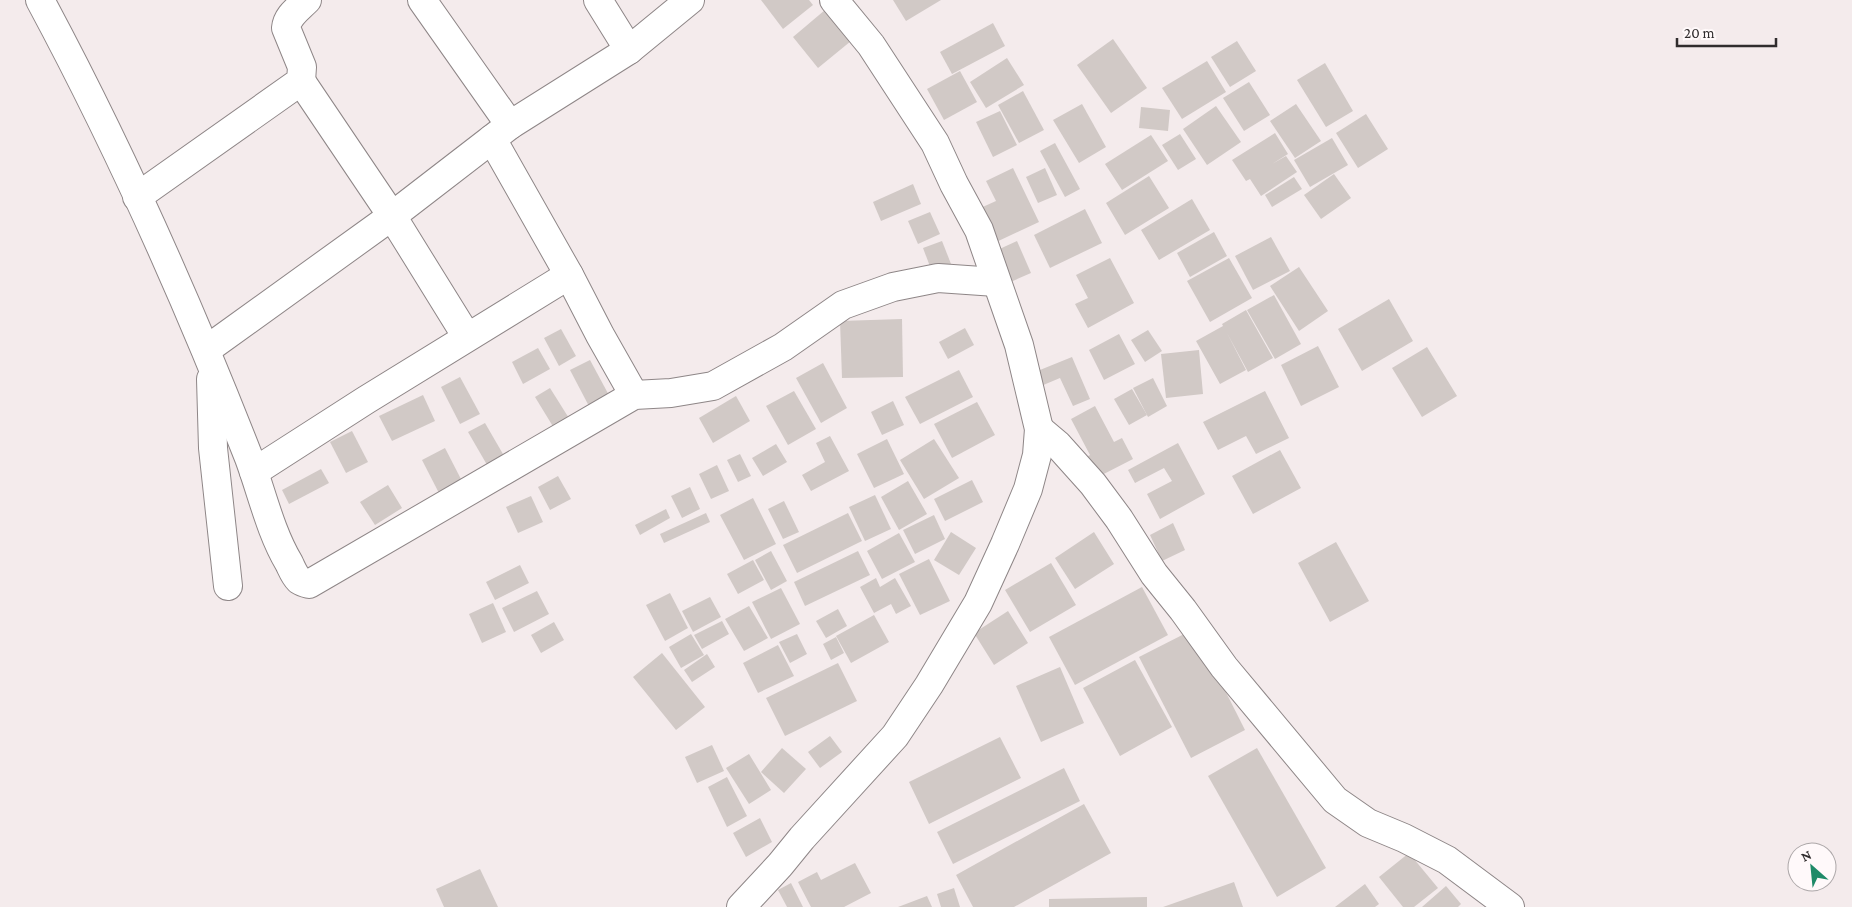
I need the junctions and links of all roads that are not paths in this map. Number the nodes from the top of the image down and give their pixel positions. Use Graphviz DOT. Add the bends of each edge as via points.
graph roads {
  1 [pos="40,0"];
  2 [pos="307,0"];
  3 [pos="422,0"];
  4 [pos="598,0"];
  5 [pos="690,0"];
  6 [pos="834,0"];
  7 [pos="629,50"];
  8 [pos="301,81"];
  9 [pos="501,132"];
  10 [pos="138,198"];
  11 [pos="392,216"];
  12 [pos="569,275"];
  13 [pos="996,282"];
  14 [pos="467,337"];
  15 [pos="208,355"];
  16 [pos="634,394"];
  17 [pos="1039,429"];
  18 [pos="254,472"];
  19 [pos="228,586"];
  20 [pos="741,907"];
  21 [pos="1510,907"];
  1 -- 10 [label="street"];
  2 -- 8 [label="street" via="290,16 286,28 302,67"];
  3 -- 9 [label="street"];
  4 -- 7 [label="street"];
  5 -- 7 [label="street"];
  6 -- 13 [label="street" via="871,45 935,143 979,230"];
  7 -- 9 [label="street"];
  8 -- 10 [label="street"];
  8 -- 11 [label="street"];
  9 -- 11 [label="street"];
  9 -- 12 [label="street"];
  10 -- 15 [label="street"];
  11 -- 14 [label="street"];
  11 -- 15 [label="street"];
  12 -- 14 [label="street"];
  12 -- 16 [label="street"];
  13 -- 16 [label="street" via="938,278 893,286 843,305 783,347 713,386 671,393"];
  13 -- 17 [label="street" via="1019,345"];
  14 -- 18 [label="street"];
  15 -- 18 [label="street"];
  15 -- 19 [label="street" via="213,448"];
  16 -- 18 [label="street" via="309,584 298,579 280,548"];
  17 -- 20 [label="street" via="1028,489 1005,544 978,603 929,685 896,736"];
  17 -- 21 [label="street" via="1093,484 1154,574 1224,667 1335,800 1368,824 1447,860"];
}
